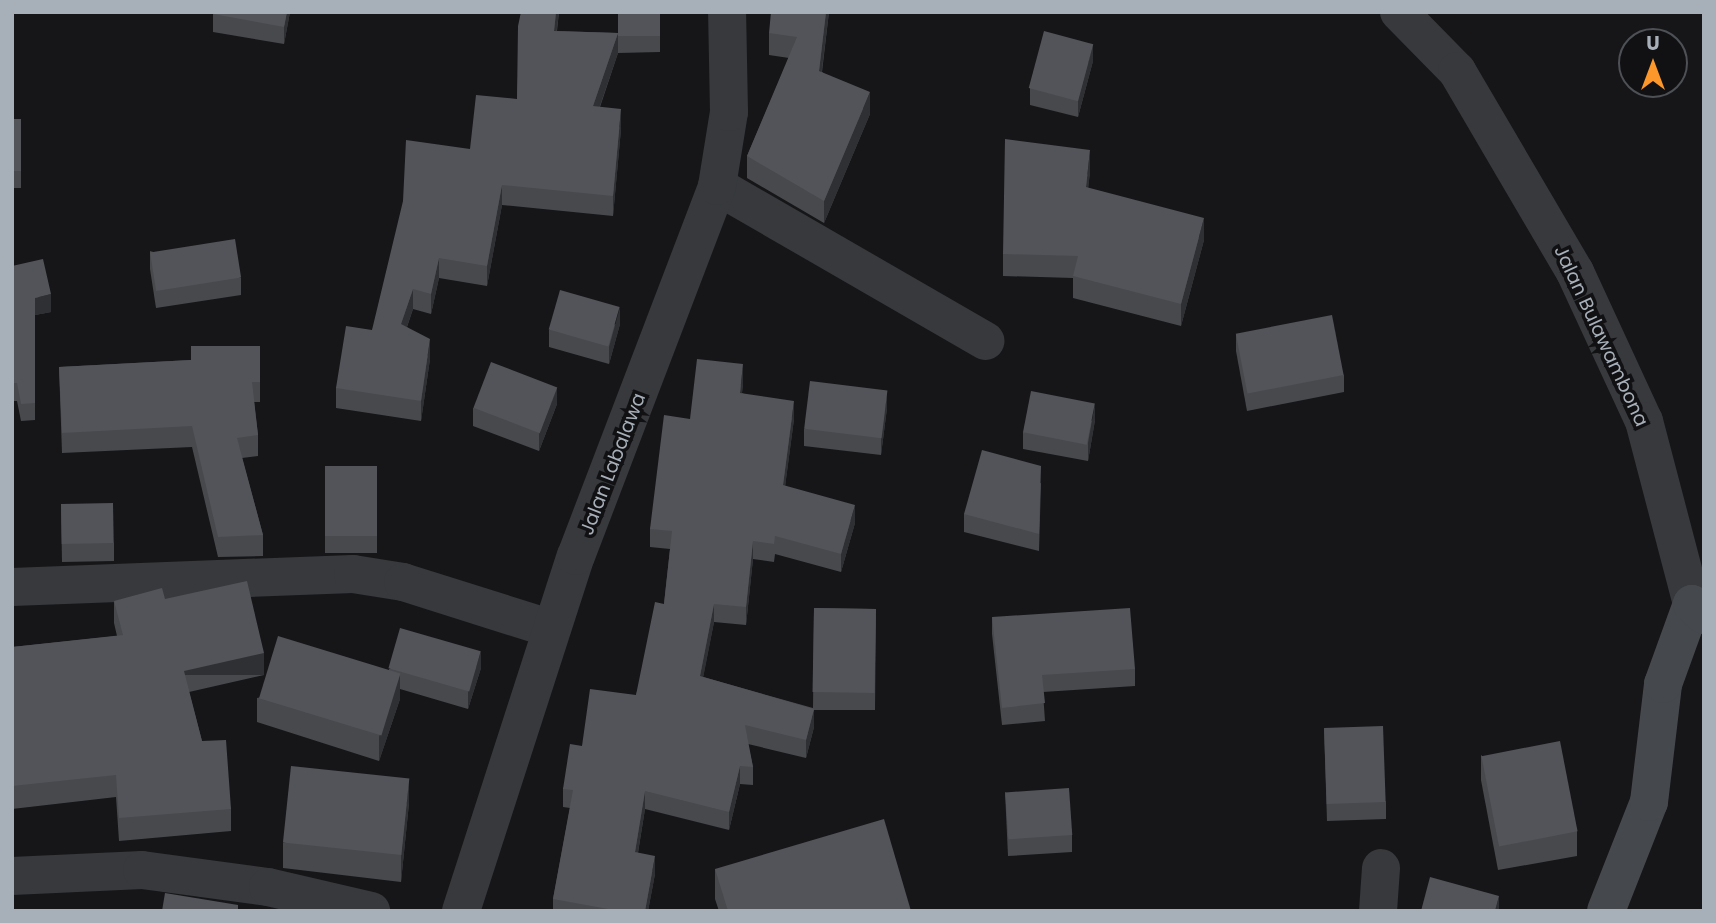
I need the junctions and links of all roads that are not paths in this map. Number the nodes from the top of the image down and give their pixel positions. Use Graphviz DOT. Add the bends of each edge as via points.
graph roads {
  1 [pos="727,12"];
  2 [pos="1399,12"];
  3 [pos="717,186"];
  4 [pos="985,341"];
  5 [pos="12,587"];
  6 [pos="1698,610"];
  7 [pos="552,629"];
  8 [pos="1381,868"];
  9 [pos="12,876"];
  10 [pos="372,911"];
  11 [pos="461,911"];
  12 [pos="1378,911"];
  13 [pos="1606,911"];
  1 -- 3 [label="street, Jalan Labalawa" via="729,112"];
  2 -- 6 [label="street, Jalan Bulawambona" via="1457,71 1575,272 1644,421"];
  3 -- 4 [label="street"];
  3 -- 7 [label="street, Jalan Labalawa"];
  5 -- 7 [label="street" via="353,574 403,582"];
  6 -- 13 [label="main road" via="1663,684 1649,802"];
  7 -- 11 [label="street, Jalan Labalawa"];
  8 -- 12 [label="street"];
  9 -- 10 [label="street" via="142,870 268,887"];
}
